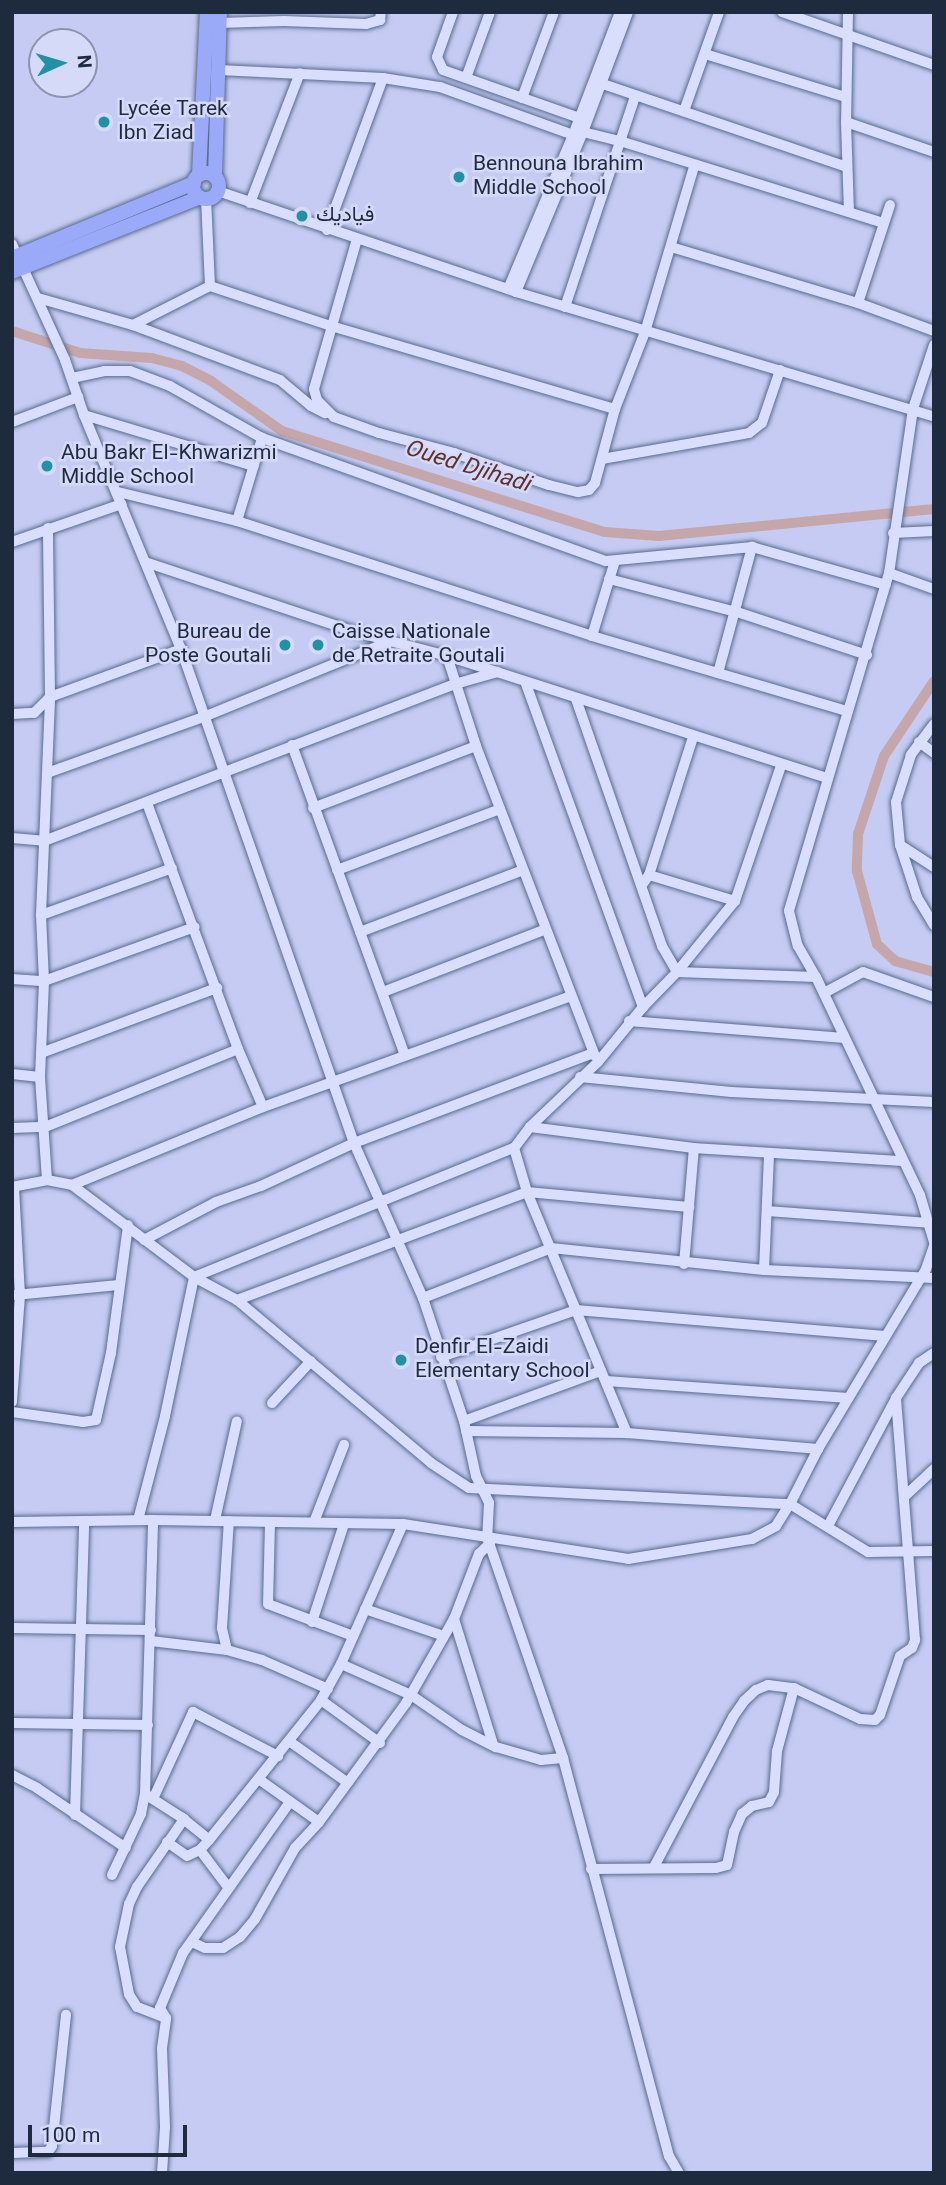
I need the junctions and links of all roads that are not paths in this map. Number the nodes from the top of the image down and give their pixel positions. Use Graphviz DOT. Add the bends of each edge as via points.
graph roads {
  1 [pos="207,12"];
  2 [pos="381,12"];
  3 [pos="453,12"];
  4 [pos="490,12"];
  5 [pos="554,12"];
  6 [pos="620,12"];
  7 [pos="628,12"];
  8 [pos="719,12"];
  9 [pos="782,12"];
  10 [pos="848,12"];
  11 [pos="284,17"];
  12 [pos="220,18"];
  13 [pos="850,34"];
  14 [pos="705,54"];
  15 [pos="934,65"];
  16 [pos="219,70"];
  17 [pos="300,73"];
  18 [pos="383,78"];
  19 [pos="466,78"];
  20 [pos="598,82"];
  21 [pos="635,96"];
  22 [pos="846,97"];
  23 [pos="522,98"];
  24 [pos="684,111"];
  25 [pos="579,118"];
  26 [pos="846,122"];
  27 [pos="578,133"];
  28 [pos="620,141"];
  29 [pos="934,152"];
  30 [pos="694,167"];
  31 [pos="847,167"];
  32 [pos="205,187"];
  33 [pos="250,204"];
  34 [pos="890,205"];
  35 [pos="849,211"];
  36 [pos="884,223"];
  37 [pos="327,230"];
  38 [pos="357,239"];
  39 [pos="671,247"];
  40 [pos="15,260"];
  41 [pos="210,286"];
  42 [pos="512,290"];
  43 [pos="38,298"];
  44 [pos="858,303"];
  45 [pos="565,307"];
  46 [pos="133,325"];
  47 [pos="331,326"];
  48 [pos="934,331"];
  49 [pos="645,332"];
  50 [pos="934,345"];
  51 [pos="780,370"];
  52 [pos="72,378"];
  53 [pos="279,380"];
  54 [pos="314,388"];
  55 [pos="78,397"];
  56 [pos="615,409"];
  57 [pos="913,409"];
  58 [pos="84,415"];
  59 [pos="334,417"];
  60 [pos="934,417"];
  61 [pos="12,422"];
  62 [pos="262,438"];
  63 [pos="602,459"];
  64 [pos="254,466"];
  65 [pos="120,498"];
  66 [pos="237,521"];
  67 [pos="48,528"];
  68 [pos="894,528"];
  69 [pos="934,531"];
  70 [pos="12,542"];
  71 [pos="752,547"];
  72 [pos="615,561"];
  73 [pos="145,562"];
  74 [pos="889,573"];
  75 [pos="609,579"];
  76 [pos="886,585"];
  77 [pos="934,589"];
  78 [pos="737,612"];
  79 [pos="592,636"];
  80 [pos="391,640"];
  81 [pos="181,649"];
  82 [pos="867,655"];
  83 [pos="447,656"];
  84 [pos="497,672"];
  85 [pos="718,673"];
  86 [pos="455,684"];
  87 [pos="526,684"];
  88 [pos="50,696"];
  89 [pos="576,699"];
  90 [pos="847,711"];
  91 [pos="12,714"];
  92 [pos="206,716"];
  93 [pos="934,724"];
  94 [pos="693,737"];
  95 [pos="919,742"];
  96 [pos="292,745"];
  97 [pos="476,746"];
  98 [pos="934,753"];
  99 [pos="781,766"];
  100 [pos="225,771"];
  101 [pos="47,773"];
  102 [pos="828,778"];
  103 [pos="147,803"];
  104 [pos="313,808"];
  105 [pos="500,809"];
  106 [pos="12,838"];
  107 [pos="44,841"];
  108 [pos="900,845"];
  109 [pos="934,867"];
  110 [pos="172,868"];
  111 [pos="337,870"];
  112 [pos="523,870"];
  113 [pos="649,875"];
  114 [pos="642,885"];
  115 [pos="736,901"];
  116 [pos="41,915"];
  117 [pos="934,925"];
  118 [pos="195,927"];
  119 [pos="544,930"];
  120 [pos="360,932"];
  121 [pos="677,972"];
  122 [pos="816,977"];
  123 [pos="12,979"];
  124 [pos="44,981"];
  125 [pos="217,988"];
  126 [pos="383,992"];
  127 [pos="824,993"];
  128 [pos="571,996"];
  129 [pos="934,997"];
  130 [pos="643,1007"];
  131 [pos="629,1021"];
  132 [pos="844,1038"];
  133 [pos="238,1049"];
  134 [pos="41,1053"];
  135 [pos="405,1055"];
  136 [pos="596,1057"];
  137 [pos="12,1074"];
  138 [pos="40,1077"];
  139 [pos="580,1077"];
  140 [pos="332,1082"];
  141 [pos="872,1099"];
  142 [pos="934,1102"];
  143 [pos="263,1107"];
  144 [pos="45,1127"];
  145 [pos="530,1127"];
  146 [pos="12,1128"];
  147 [pos="354,1143"];
  148 [pos="514,1148"];
  149 [pos="694,1148"];
  150 [pos="769,1154"];
  151 [pos="902,1161"];
  152 [pos="47,1180"];
  153 [pos="72,1185"];
  154 [pos="13,1187"];
  155 [pos="527,1192"];
  156 [pos="379,1202"];
  157 [pos="689,1207"];
  158 [pos="767,1211"];
  159 [pos="929,1223"];
  160 [pos="128,1225"];
  161 [pos="15,1232"];
  162 [pos="144,1240"];
  163 [pos="396,1240"];
  164 [pos="934,1244"];
  165 [pos="551,1248"];
  166 [pos="684,1264"];
  167 [pos="764,1270"];
  168 [pos="194,1277"];
  169 [pos="921,1278"];
  170 [pos="934,1278"];
  171 [pos="119,1285"];
  172 [pos="16,1295"];
  173 [pos="422,1298"];
  174 [pos="237,1300"];
  175 [pos="576,1310"];
  176 [pos="885,1336"];
  177 [pos="15,1352"];
  178 [pos="934,1353"];
  179 [pos="441,1357"];
  180 [pos="311,1361"];
  181 [pos="604,1376"];
  182 [pos="848,1398"];
  183 [pos="896,1398"];
  184 [pos="12,1402"];
  185 [pos="272,1403"];
  186 [pos="12,1412"];
  187 [pos="237,1421"];
  188 [pos="465,1426"];
  189 [pos="627,1433"];
  190 [pos="344,1445"];
  191 [pos="818,1449"];
  192 [pos="934,1468"];
  193 [pos="482,1489"];
  194 [pos="905,1496"];
  195 [pos="790,1504"];
  196 [pos="138,1520"];
  197 [pos="153,1520"];
  198 [pos="215,1520"];
  199 [pos="84,1521"];
  200 [pos="229,1521"];
  201 [pos="12,1522"];
  202 [pos="314,1522"];
  203 [pos="270,1523"];
  204 [pos="344,1524"];
  205 [pos="402,1524"];
  206 [pos="828,1526"];
  207 [pos="488,1540"];
  208 [pos="934,1551"];
  209 [pos="910,1553"];
  210 [pos="365,1609"];
  211 [pos="454,1619"];
  212 [pos="312,1622"];
  213 [pos="12,1628"];
  214 [pos="81,1629"];
  215 [pos="151,1635"];
  216 [pos="353,1636"];
  217 [pos="444,1636"];
  218 [pos="227,1650"];
  219 [pos="341,1664"];
  220 [pos="793,1688"];
  221 [pos="328,1689"];
  222 [pos="411,1695"];
  223 [pos="321,1700"];
  224 [pos="78,1722"];
  225 [pos="12,1723"];
  226 [pos="148,1725"];
  227 [pos="289,1741"];
  228 [pos="380,1743"];
  229 [pos="493,1744"];
  230 [pos="278,1756"];
  231 [pos="563,1758"];
  232 [pos="12,1775"];
  233 [pos="260,1780"];
  234 [pos="348,1783"];
  235 [pos="149,1797"];
  236 [pos="289,1802"];
  237 [pos="75,1815"];
  238 [pos="184,1819"];
  239 [pos="319,1822"];
  240 [pos="209,1840"];
  241 [pos="167,1842"];
  242 [pos="126,1848"];
  243 [pos="200,1850"];
  244 [pos="654,1867"];
  245 [pos="591,1869"];
  246 [pos="112,1875"];
  247 [pos="228,1887"];
  248 [pos="192,1942"];
  249 [pos="66,2015"];
  250 [pos="166,2018"];
  251 [pos="12,2153"];
  252 [pos="669,2156"];
  253 [pos="162,2173"];
  254 [pos="672,2173"];
  255 [pos="679,2173"];
  1 -- 32 [label="main road"];
  2 -- 11 [label="street" via="374,24"];
  3 -- 19 [label="street" via="437,61 443,70"];
  4 -- 19 [label="street"];
  5 -- 23 [label="street"];
  6 -- 20 [label="street"];
  7 -- 20 [label="street"];
  8 -- 14 [label="street"];
  9 -- 13 [label="street"];
  10 -- 13 [label="street"];
  11 -- 12 [label="street"];
  12 -- 16 [label="main road"];
  13 -- 15 [label="street"];
  13 -- 22 [label="street"];
  14 -- 22 [label="street"];
  14 -- 24 [label="street"];
  16 -- 17 [label="street"];
  16 -- 32 [label="main road"];
  17 -- 18 [label="street"];
  17 -- 33 [label="street"];
  18 -- 27 [label="street" via="439,87"];
  18 -- 37 [label="street"];
  19 -- 23 [label="street"];
  20 -- 21 [label="street"];
  20 -- 25 [label="street"];
  20 -- 27 [label="street"];
  21 -- 24 [label="street"];
  21 -- 28 [label="street"];
  22 -- 26 [label="street"];
  23 -- 25 [label="street"];
  24 -- 31 [label="street"];
  25 -- 27 [label="street"];
  26 -- 29 [label="street"];
  26 -- 31 [label="street"];
  27 -- 28 [label="street"];
  27 -- 42 [label="street"];
  28 -- 30 [label="street"];
  28 -- 45 [label="street"];
  30 -- 35 [label="street"];
  30 -- 39 [label="street"];
  31 -- 35 [label="street"];
  32 -- 33 [label="street"];
  32 -- 40 [label="main road"];
  32 -- 41 [label="street"];
  33 -- 37 [label="street"];
  34 -- 36 [label="street"];
  35 -- 36 [label="street"];
  36 -- 44 [label="street"];
  37 -- 38 [label="street"];
  38 -- 42 [label="street"];
  38 -- 47 [label="street"];
  39 -- 44 [label="street"];
  39 -- 49 [label="street"];
  40 -- 43 [label="street"];
  41 -- 46 [label="street"];
  41 -- 47 [label="street"];
  42 -- 45 [label="street"];
  43 -- 46 [label="street"];
  43 -- 52 [label="street"];
  44 -- 48 [label="street"];
  45 -- 49 [label="street"];
  46 -- 53 [label="street"];
  47 -- 54 [label="street"];
  47 -- 56 [label="street"];
  49 -- 51 [label="street"];
  49 -- 56 [label="street"];
  50 -- 57 [label="street"];
  51 -- 57 [label="street"];
  51 -- 63 [label="street" via="762,423 749,433"];
  52 -- 55 [label="street"];
  52 -- 62 [label="street" via="130,371 170,386"];
  53 -- 54 [label="street"];
  53 -- 59 [label="street" via="311,406"];
  54 -- 59 [label="street" via="317,400"];
  55 -- 58 [label="street"];
  55 -- 61 [label="street"];
  56 -- 63 [label="street"];
  57 -- 60 [label="street"];
  57 -- 68 [label="street"];
  58 -- 64 [label="street"];
  58 -- 65 [label="street"];
  59 -- 63 [label="street" via="578,492 592,487"];
  62 -- 64 [label="street"];
  62 -- 72 [label="street" via="592,557"];
  64 -- 66 [label="street"];
  65 -- 66 [label="street"];
  65 -- 67 [label="street"];
  65 -- 73 [label="street"];
  66 -- 79 [label="street"];
  67 -- 70 [label="street"];
  67 -- 88 [label="street"];
  68 -- 69 [label="street"];
  68 -- 74 [label="street"];
  71 -- 72 [label="street"];
  71 -- 76 [label="street"];
  71 -- 78 [label="street"];
  72 -- 75 [label="street"];
  73 -- 80 [label="street"];
  73 -- 81 [label="street"];
  74 -- 76 [label="street"];
  74 -- 77 [label="street"];
  75 -- 78 [label="street"];
  75 -- 79 [label="street"];
  76 -- 82 [label="street"];
  78 -- 82 [label="street"];
  78 -- 85 [label="street"];
  79 -- 85 [label="street"];
  80 -- 83 [label="street"];
  80 -- 92 [label="street"];
  81 -- 88 [label="street"];
  81 -- 92 [label="street"];
  82 -- 90 [label="street"];
  83 -- 84 [label="street"];
  83 -- 86 [label="street"];
  84 -- 86 [label="street"];
  84 -- 87 [label="street"];
  85 -- 90 [label="street"];
  86 -- 96 [label="street"];
  86 -- 97 [label="street"];
  87 -- 89 [label="street"];
  87 -- 130 [label="street"];
  88 -- 91 [label="street" via="34,713"];
  88 -- 101 [label="street"];
  89 -- 94 [label="street"];
  89 -- 114 [label="street"];
  90 -- 102 [label="street"];
  92 -- 100 [label="street"];
  92 -- 101 [label="street"];
  93 -- 95 [label="street"];
  94 -- 99 [label="street"];
  94 -- 113 [label="street"];
  95 -- 98 [label="street"];
  95 -- 108 [label="street" via="899,784 896,822"];
  96 -- 100 [label="street"];
  96 -- 104 [label="street"];
  97 -- 104 [label="street"];
  97 -- 105 [label="street"];
  99 -- 102 [label="street"];
  99 -- 115 [label="street"];
  100 -- 103 [label="street"];
  100 -- 140 [label="street"];
  101 -- 107 [label="street"];
  102 -- 122 [label="street" via="789,911 798,946"];
  103 -- 107 [label="street"];
  103 -- 110 [label="street"];
  104 -- 111 [label="street"];
  105 -- 111 [label="street"];
  105 -- 112 [label="street"];
  106 -- 107 [label="street"];
  107 -- 116 [label="street"];
  108 -- 109 [label="street"];
  108 -- 117 [label="street" via="917,897"];
  110 -- 116 [label="street"];
  110 -- 118 [label="street"];
  111 -- 120 [label="street"];
  112 -- 119 [label="street"];
  112 -- 120 [label="street"];
  113 -- 114 [label="street"];
  113 -- 115 [label="street"];
  114 -- 121 [label="street"];
  115 -- 121 [label="street"];
  116 -- 124 [label="street"];
  118 -- 124 [label="street"];
  118 -- 125 [label="street"];
  119 -- 126 [label="street"];
  119 -- 128 [label="street"];
  120 -- 126 [label="street"];
  121 -- 122 [label="street"];
  121 -- 130 [label="street"];
  122 -- 127 [label="street"];
  123 -- 124 [label="street"];
  124 -- 134 [label="street"];
  125 -- 133 [label="street"];
  125 -- 134 [label="street"];
  126 -- 135 [label="street"];
  127 -- 129 [label="street" via="863,972"];
  127 -- 132 [label="street"];
  128 -- 135 [label="street"];
  128 -- 136 [label="street"];
  130 -- 131 [label="street"];
  131 -- 132 [label="street"];
  131 -- 136 [label="street"];
  132 -- 141 [label="street"];
  133 -- 143 [label="street"];
  133 -- 144 [label="street"];
  134 -- 138 [label="street"];
  135 -- 140 [label="street"];
  136 -- 139 [label="street"];
  136 -- 147 [label="street"];
  137 -- 138 [label="street"];
  138 -- 144 [label="street"];
  139 -- 141 [label="street" via="731,1093"];
  139 -- 145 [label="street"];
  140 -- 143 [label="street"];
  140 -- 147 [label="street"];
  141 -- 142 [label="street"];
  141 -- 151 [label="street"];
  143 -- 153 [label="street"];
  144 -- 146 [label="street"];
  144 -- 152 [label="street"];
  145 -- 148 [label="street"];
  145 -- 149 [label="street"];
  147 -- 156 [label="street"];
  147 -- 162 [label="street" via="216,1202"];
  148 -- 155 [label="street"];
  148 -- 156 [label="street"];
  149 -- 150 [label="street"];
  149 -- 157 [label="street"];
  150 -- 151 [label="street"];
  150 -- 158 [label="street"];
  151 -- 159 [label="street"];
  152 -- 153 [label="street"];
  152 -- 154 [label="street"];
  153 -- 160 [label="street"];
  154 -- 161 [label="street"];
  155 -- 157 [label="street"];
  155 -- 163 [label="street"];
  155 -- 165 [label="street"];
  156 -- 163 [label="street"];
  156 -- 168 [label="street"];
  157 -- 166 [label="street"];
  158 -- 159 [label="street"];
  158 -- 167 [label="street"];
  159 -- 164 [label="street"];
  160 -- 162 [label="street"];
  160 -- 171 [label="street"];
  161 -- 172 [label="street"];
  162 -- 168 [label="street"];
  163 -- 173 [label="street"];
  163 -- 174 [label="street"];
  164 -- 169 [label="street"];
  165 -- 166 [label="street"];
  165 -- 173 [label="street"];
  165 -- 175 [label="street"];
  166 -- 167 [label="street"];
  167 -- 169 [label="street"];
  168 -- 174 [label="street"];
  168 -- 196 [label="street"];
  169 -- 170 [label="street"];
  169 -- 176 [label="street"];
  171 -- 172 [label="street"];
  171 -- 186 [label="street" via="111,1353 96,1420"];
  172 -- 177 [label="street"];
  173 -- 179 [label="street"];
  174 -- 180 [label="street"];
  175 -- 176 [label="street"];
  175 -- 179 [label="street"];
  175 -- 181 [label="street"];
  176 -- 182 [label="street"];
  177 -- 184 [label="street"];
  178 -- 183 [label="street" via="919,1363"];
  179 -- 188 [label="street"];
  180 -- 185 [label="street"];
  180 -- 193 [label="street" via="431,1462 469,1488"];
  181 -- 182 [label="street"];
  181 -- 188 [label="street"];
  181 -- 189 [label="street"];
  182 -- 191 [label="street"];
  183 -- 194 [label="street"];
  183 -- 206 [label="street"];
  187 -- 198 [label="street"];
  188 -- 189 [label="street"];
  188 -- 193 [label="street"];
  189 -- 191 [label="street"];
  190 -- 202 [label="street"];
  191 -- 195 [label="street"];
  192 -- 194 [label="street"];
  193 -- 195 [label="street"];
  193 -- 207 [label="street" via="489,1503"];
  194 -- 209 [label="street"];
  195 -- 206 [label="street"];
  195 -- 207 [label="street" via="776,1526 752,1539 660,1556 609,1558"];
  196 -- 197 [label="street"];
  196 -- 199 [label="street"];
  197 -- 198 [label="street"];
  197 -- 215 [label="street"];
  198 -- 200 [label="street"];
  199 -- 201 [label="street"];
  199 -- 214 [label="street"];
  200 -- 203 [label="street"];
  200 -- 218 [label="street" via="222,1628"];
  202 -- 203 [label="street"];
  202 -- 204 [label="street"];
  203 -- 212 [label="street" via="268,1604"];
  204 -- 205 [label="street"];
  204 -- 212 [label="street"];
  205 -- 207 [label="street"];
  205 -- 210 [label="street"];
  206 -- 209 [label="street" via="868,1552"];
  207 -- 211 [label="street"];
  207 -- 231 [label="street"];
  208 -- 209 [label="street"];
  209 -- 220 [label="street" via="915,1640 900,1656 880,1715 875,1720 860,1719"];
  210 -- 216 [label="street"];
  210 -- 217 [label="street"];
  211 -- 217 [label="street"];
  211 -- 229 [label="street"];
  212 -- 216 [label="street"];
  213 -- 214 [label="street"];
  214 -- 215 [label="street"];
  214 -- 224 [label="street"];
  215 -- 218 [label="street"];
  215 -- 226 [label="street"];
  216 -- 219 [label="street"];
  217 -- 222 [label="street"];
  218 -- 221 [label="street"];
  219 -- 221 [label="street"];
  219 -- 222 [label="street"];
  220 -- 244 [label="street" via="768,1685 744,1701"];
  220 -- 244 [label="street" via="777,1751 774,1791 769,1802 742,1814 727,1865"];
  221 -- 223 [label="street"];
  222 -- 228 [label="street"];
  222 -- 229 [label="street"];
  223 -- 227 [label="street"];
  223 -- 228 [label="street"];
  224 -- 225 [label="street"];
  224 -- 226 [label="street"];
  224 -- 237 [label="street"];
  226 -- 235 [label="street"];
  227 -- 230 [label="street"];
  227 -- 234 [label="street"];
  228 -- 234 [label="street"];
  229 -- 231 [label="street" via="541,1760"];
  230 -- 233 [label="street"];
  230 -- 235 [label="street" via="193,1712"];
  231 -- 245 [label="street"];
  232 -- 237 [label="street"];
  233 -- 236 [label="street"];
  233 -- 240 [label="street"];
  234 -- 239 [label="street"];
  235 -- 238 [label="street"];
  235 -- 242 [label="street"];
  236 -- 239 [label="street"];
  236 -- 247 [label="street"];
  237 -- 242 [label="street"];
  238 -- 240 [label="street"];
  238 -- 241 [label="street"];
  239 -- 248 [label="street" via="295,1848 240,1937 223,1948"];
  240 -- 243 [label="street"];
  241 -- 243 [label="street" via="185,1855"];
  241 -- 250 [label="street" via="129,1904 120,1947 124,1979 133,2001 145,2012"];
  242 -- 246 [label="street"];
  243 -- 247 [label="street"];
  244 -- 245 [label="street"];
  245 -- 252 [label="street"];
  247 -- 248 [label="street"];
  248 -- 250 [label="street" via="160,2008"];
  249 -- 251 [label="street" via="52,2146 48,2152"];
  250 -- 253 [label="street"];
  252 -- 254 [label="street"];
  252 -- 255 [label="street"];
}
